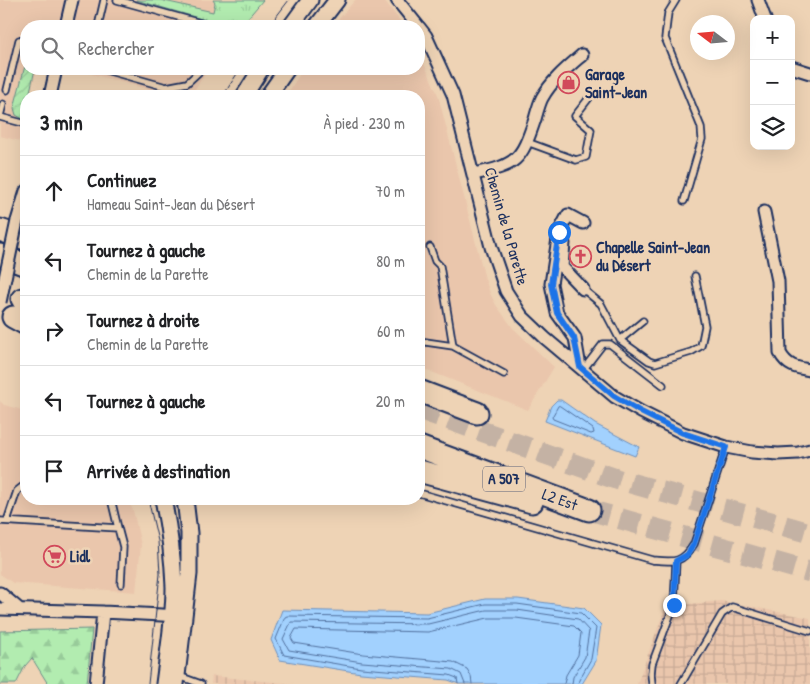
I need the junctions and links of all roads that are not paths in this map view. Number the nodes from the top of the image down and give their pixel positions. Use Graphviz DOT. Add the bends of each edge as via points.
graph roads {
  1 [pos="72,0"];
  2 [pos="104,0"];
  3 [pos="117,0"];
  4 [pos="310,0"];
  5 [pos="336,0"];
  6 [pos="397,0"];
  7 [pos="676,0"];
  8 [pos="758,0"];
  9 [pos="764,15"];
  10 [pos="67,20"];
  11 [pos="99,20"];
  12 [pos="190,20"];
  13 [pos="295,20"];
  14 [pos="321,20"];
  15 [pos="413,20"];
  16 [pos="425,35"];
  17 [pos="20,40"];
  18 [pos="582,55"];
  19 [pos="795,68"];
  20 [pos="810,74"];
  21 [pos="55,75"];
  22 [pos="123,75"];
  23 [pos="196,75"];
  24 [pos="258,75"];
  25 [pos="283,75"];
  26 [pos="7,90"];
  27 [pos="51,90"];
  28 [pos="248,90"];
  29 [pos="272,90"];
  30 [pos="589,98"];
  31 [pos="3,104"];
  32 [pos="0,117"];
  33 [pos="20,122"];
  34 [pos="527,142"];
  35 [pos="474,174"];
  36 [pos="684,201"];
  37 [pos="20,210"];
  38 [pos="764,212"];
  39 [pos="583,222"];
  40 [pos="14,230"];
  41 [pos="559,232"];
  42 [pos="430,248"];
  43 [pos="0,255"];
  44 [pos="20,263"];
  45 [pos="695,276"];
  46 [pos="583,289"];
  47 [pos="17,309"];
  48 [pos="643,321"];
  49 [pos="620,340"];
  50 [pos="425,342"];
  51 [pos="453,346"];
  52 [pos="582,369"];
  53 [pos="810,370"];
  54 [pos="504,374"];
  55 [pos="663,385"];
  56 [pos="425,393"];
  57 [pos="477,413"];
  58 [pos="726,447"];
  59 [pos="425,450"];
  60 [pos="810,450"];
  61 [pos="425,473"];
  62 [pos="20,489"];
  63 [pos="425,495"];
  64 [pos="113,505"];
  65 [pos="164,505"];
  66 [pos="186,505"];
  67 [pos="3,521"];
  68 [pos="118,528"];
  69 [pos="676,561"];
  70 [pos="121,584"];
  71 [pos="0,593"];
  72 [pos="0,609"];
  73 [pos="20,609"];
  74 [pos="103,612"];
  75 [pos="179,616"];
  76 [pos="810,631"];
  77 [pos="176,680"];
  78 [pos="96,684"];
  79 [pos="164,684"];
  80 [pos="201,684"];
  81 [pos="652,684"];
  82 [pos="681,684"];
  1 -- 10 [label="street"];
  2 -- 11 [label="lane"];
  3 -- 12 [label="lane"];
  4 -- 13 [label="street"];
  5 -- 14 [label="street"];
  6 -- 15 [label="street, Chemin de la Parette"];
  7 -- 36 [label="lane" via="668,13 665,38 701,127 702,139"];
  8 -- 9 [label="street"];
  16 -- 35 [label="street, Chemin de la Parette" via="453,95"];
  17 -- 26 [label="lane"];
  18 -- 34 [label="street" via="555,79 541,99"];
  19 -- 20 [label="street"];
  21 -- 27 [label="street"];
  22 -- 23 [label="lane" via="166,87 187,83"];
  24 -- 28 [label="street"];
  25 -- 29 [label="street"];
  30 -- 34 [label="lane" via="574,116 591,130 586,158 576,160"];
  31 -- 32 [label="lane"];
  32 -- 33 [label="lane"];
  34 -- 35 [label="street" via="519,157 510,163"];
  35 -- 52 [label="street, Chemin de la Parette" via="506,291 526,320"];
  37 -- 40 [label="street"];
  38 -- 53 [label="street" via="778,281 780,353 790,366"];
  39 -- 41 [label="street" via="568,215"];
  40 -- 47 [label="street, bridge"];
  41 -- 46 [label="street" via="564,243 562,267"];
  41 -- 52 [label="street" via="551,284 557,313 574,338"];
  42 -- 51 [label="lane" via="440,266"];
  43 -- 44 [label="highway"];
  45 -- 49 [label="lane" via="705,326 701,346 692,352 655,363"];
  46 -- 49 [label="lane" via="601,304"];
  48 -- 49 [label="lane"];
  50 -- 51 [label="lane"];
  51 -- 54 [label="lane"];
  52 -- 55 [label="lane" via="603,344 610,344"];
  52 -- 58 [label="street, Chemin de la Parette" via="614,396 641,412 683,433"];
  56 -- 57 [label="highway"];
  58 -- 60 [label="street, Chemin de la Parette" via="778,454"];
  58 -- 69 [label="lane" via="694,544 687,555"];
  59 -- 61 [label="highway, L2 Est / A 507" via="589,510 546,506"];
  62 -- 67 [label="lane"];
  63 -- 69 [label="lane" via="652,560"];
  64 -- 68 [label="lane"];
  65 -- 75 [label="street"];
  66 -- 75 [label="street" via="189,574"];
  67 -- 68 [label="lane"];
  68 -- 70 [label="lane" via="123,547"];
  69 -- 81 [label="lane" via="674,605 652,664"];
  71 -- 73 [label="street"];
  72 -- 73 [label="street"];
  73 -- 74 [label="street"];
  74 -- 75 [label="street"];
  74 -- 78 [label="street"];
  75 -- 77 [label="street"];
  75 -- 79 [label="street"];
  76 -- 82 [label="lane" via="732,607 722,614"];
  77 -- 80 [label="lane"];
}
